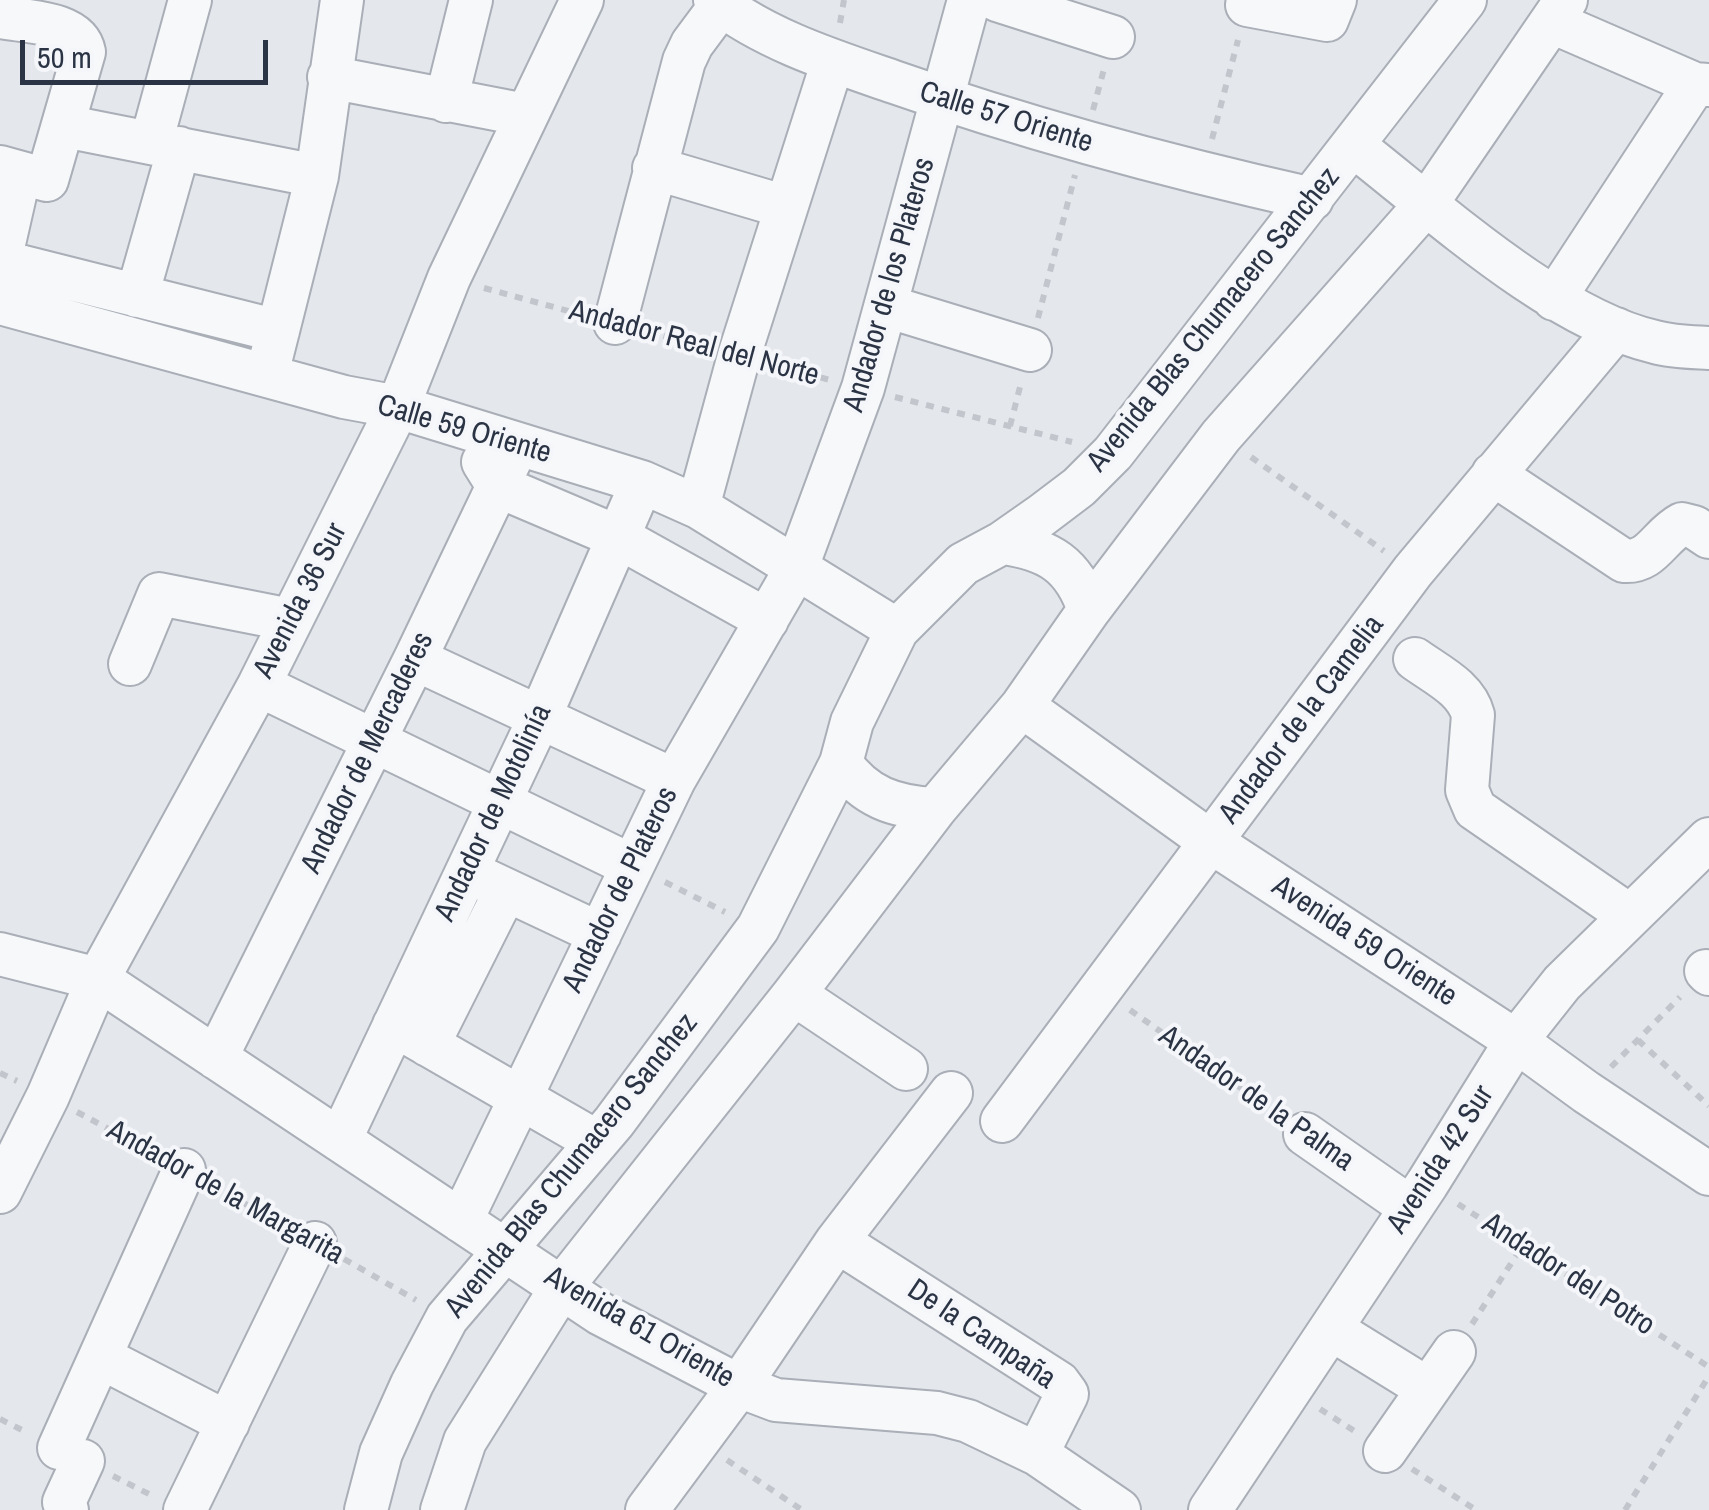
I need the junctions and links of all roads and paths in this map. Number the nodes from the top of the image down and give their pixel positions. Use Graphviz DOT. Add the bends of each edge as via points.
graph roads {
  1 [pos="190,0"];
  2 [pos="342,0"];
  3 [pos="471,0"];
  4 [pos="582,0"];
  5 [pos="970,0"];
  6 [pos="998,0"];
  7 [pos="1335,0"];
  8 [pos="1465,0"];
  9 [pos="718,3"];
  10 [pos="1247,6"];
  11 [pos="1559,11"];
  12 [pos="0,17"];
  13 [pos="1113,37"];
  14 [pos="834,61"];
  15 [pos="329,78"];
  16 [pos="1702,84"];
  17 [pos="944,100"];
  18 [pos="446,101"];
  19 [pos="526,116"];
  20 [pos="64,126"];
  21 [pos="1084,144"];
  22 [pos="165,145"];
  23 [pos="1354,146"];
  24 [pos="654,168"];
  25 [pos="22,174"];
  26 [pos="1202,174"];
  27 [pos="317,176"];
  28 [pos="1312,199"];
  29 [pos="1427,204"];
  30 [pos="786,207"];
  31 [pos="0,261"];
  32 [pos="450,278"];
  33 [pos="136,296"];
  34 [pos="1554,298"];
  35 [pos="0,303"];
  36 [pos="886,306"];
  37 [pos="615,323"];
  38 [pos="1616,330"];
  39 [pos="278,331"];
  40 [pos="1709,348"];
  41 [pos="1030,350"];
  42 [pos="739,356"];
  43 [pos="267,374"];
  44 [pos="863,388"];
  45 [pos="398,408"];
  46 [pos="1010,426"];
  47 [pos="461,428"];
  48 [pos="1221,436"];
  49 [pos="517,446"];
  50 [pos="1113,453"];
  51 [pos="1493,474"];
  52 [pos="642,482"];
  53 [pos="498,486"];
  54 [pos="698,506"];
  55 [pos="618,537"];
  56 [pos="1709,537"];
  57 [pos="1002,543"];
  58 [pos="797,567"];
  59 [pos="1413,572"];
  60 [pos="1089,610"];
  61 [pos="292,620"];
  62 [pos="767,620"];
  63 [pos="897,630"];
  64 [pos="1415,659"];
  65 [pos="416,660"];
  66 [pos="130,664"];
  67 [pos="259,685"];
  68 [pos="1022,706"];
  69 [pos="539,719"];
  70 [pos="374,741"];
  71 [pos="841,763"];
  72 [pos="674,780"];
  73 [pos="500,802"];
  74 [pos="935,808"];
  75 [pos="1709,840"];
  76 [pos="1211,842"];
  77 [pos="632,866"];
  78 [pos="467,871"];
  79 [pos="506,890"];
  80 [pos="1630,916"];
  81 [pos="758,928"];
  82 [pos="600,934"];
  83 [pos="0,954"];
  84 [pos="1708,972"];
  85 [pos="98,979"];
  86 [pos="1100,990"];
  87 [pos="794,994"];
  88 [pos="411,1035"];
  89 [pos="1638,1040"];
  90 [pos="1516,1041"];
  91 [pos="216,1058"];
  92 [pos="906,1069"];
  93 [pos="0,1073"];
  94 [pos="1586,1092"];
  95 [pos="951,1093"];
  96 [pos="48,1096"];
  97 [pos="520,1099"];
  98 [pos="1709,1106"];
  99 [pos="1002,1121"];
  100 [pos="1305,1134"];
  101 [pos="340,1140"];
  102 [pos="597,1142"];
  103 [pos="184,1170"];
  104 [pos="1709,1174"];
  105 [pos="0,1192"];
  106 [pos="1419,1196"];
  107 [pos="462,1221"];
  108 [pos="836,1241"];
  109 [pos="316,1242"];
  110 [pos="1523,1245"];
  111 [pos="505,1249"];
  112 [pos="561,1288"];
  113 [pos="447,1318"];
  114 [pos="1330,1329"];
  115 [pos="1454,1352"];
  116 [pos="100,1357"];
  117 [pos="1709,1367"];
  118 [pos="1709,1376"];
  119 [pos="739,1386"];
  120 [pos="1428,1389"];
  121 [pos="228,1423"];
  122 [pos="698,1440"];
  123 [pos="1386,1451"];
  124 [pos="1038,1454"];
  125 [pos="67,1510"];
  126 [pos="185,1510"];
  127 [pos="366,1510"];
  128 [pos="442,1510"];
  129 [pos="647,1510"];
  130 [pos="802,1510"];
  131 [pos="1119,1510"];
  132 [pos="1210,1510"];
  133 [pos="1625,1510"];
  1 -- 22 [label="street"];
  2 -- 15 [label="street"];
  3 -- 18 [label="street"];
  4 -- 19 [label="street, Avenida 36 Sur"];
  5 -- 17 [label="street, Andador de los Plateros"];
  6 -- 13 [label="street"];
  7 -- 10 [label="street" via="1327,20"];
  8 -- 23 [label="street, Avenida Blas Chumacero Sanchez"];
  9 -- 14 [label="street, Calle 57 Oriente"];
  9 -- 24 [label="street" via="684,61"];
  10 -- 26 [label="path"];
  11 -- 16 [label="street"];
  11 -- 29 [label="street"];
  12 -- 20 [label="street" via="72,31 82,40"];
  13 -- 21 [label="path"];
  14 -- 17 [label="street, Calle 57 Oriente"];
  14 -- 30 [label="street"];
  15 -- 18 [label="street"];
  15 -- 27 [label="street"];
  16 -- 34 [label="street"];
  17 -- 21 [label="street, Calle 57 Oriente"];
  17 -- 36 [label="street, Andador de los Plateros"];
  18 -- 19 [label="street"];
  19 -- 32 [label="street, Avenida 36 Sur"];
  20 -- 22 [label="street"];
  20 -- 25 [label="street"];
  21 -- 26 [label="street, Calle 57 Oriente"];
  21 -- 41 [label="path"];
  22 -- 27 [label="street"];
  22 -- 33 [label="street"];
  23 -- 28 [label="street, Avenida Blas Chumacero Sanchez"];
  23 -- 29 [label="street"];
  24 -- 30 [label="street"];
  24 -- 37 [label="street"];
  25 -- 31 [label="street"];
  26 -- 28 [label="street, Calle 57 Oriente"];
  27 -- 39 [label="street"];
  28 -- 50 [label="street, Avenida Blas Chumacero Sanchez"];
  29 -- 34 [label="street"];
  29 -- 48 [label="street"];
  30 -- 42 [label="street"];
  31 -- 33 [label="street"];
  32 -- 37 [label="path, Andador Real del Norte"];
  32 -- 45 [label="street, Avenida 36 Sur"];
  33 -- 39 [label="street"];
  34 -- 38 [label="street"];
  35 -- 43 [label="street, Calle 59 Oriente"];
  36 -- 41 [label="street"];
  36 -- 44 [label="street, Andador de los Plateros"];
  37 -- 42 [label="path, Andador Real del Norte"];
  38 -- 40 [label="street"];
  38 -- 51 [label="street, Andador de la Camelia"];
  39 -- 43 [label="street"];
  41 -- 46 [label="path"];
  42 -- 44 [label="path, Andador Real del Norte"];
  42 -- 54 [label="street"];
  43 -- 45 [label="street, Calle 59 Oriente"];
  44 -- 46 [label="path, Andador Real del Norte"];
  44 -- 58 [label="street, Andador de los Plateros"];
  45 -- 47 [label="street, Calle 59 Oriente"];
  45 -- 61 [label="street, Avenida 36 Sur"];
  46 -- 50 [label="path, Andador Real del Norte"];
  47 -- 49 [label="street, Calle 59 Oriente"];
  47 -- 53 [label="street"];
  48 -- 59 [label="path"];
  48 -- 60 [label="street"];
  49 -- 52 [label="street, Calle 59 Oriente"];
  49 -- 53 [label="street, Andador de Mercaderes"];
  50 -- 57 [label="street, Avenida Blas Chumacero Sanchez"];
  51 -- 56 [label="street" via="1624,561 1648,556 1682,524"];
  51 -- 59 [label="street, Andador de la Camelia"];
  52 -- 54 [label="street, Calle 59 Oriente"];
  52 -- 55 [label="street, Andador de Motolinía"];
  53 -- 55 [label="street"];
  53 -- 65 [label="street, Andador de Mercaderes"];
  54 -- 58 [label="street, Calle 59 Oriente"];
  55 -- 62 [label="street"];
  55 -- 69 [label="street, Andador de Motolinía"];
  57 -- 60 [label="street" via="1054,559 1080,581"];
  57 -- 63 [label="street, Avenida Blas Chumacero Sanchez" via="963,564"];
  58 -- 62 [label="street, Andador de Plateros"];
  58 -- 63 [label="street, Calle 59 Oriente"];
  59 -- 76 [label="street, Andador de la Camelia"];
  60 -- 68 [label="street"];
  61 -- 66 [label="street" via="159,594"];
  61 -- 67 [label="street, Avenida 36 Sur"];
  62 -- 72 [label="street, Andador de Plateros"];
  63 -- 71 [label="street, Avenida Blas Chumacero Sanchez" via="852,722"];
  64 -- 80 [label="street" via="1470,704 1466,790 1475,808"];
  65 -- 69 [label="street"];
  65 -- 70 [label="street, Andador de Mercaderes"];
  67 -- 70 [label="street"];
  67 -- 85 [label="street, Avenida 36 Sur"];
  68 -- 74 [label="street"];
  68 -- 76 [label="street, Avenida 59 Oriente"];
  69 -- 72 [label="street"];
  69 -- 73 [label="street, Andador de Motolinía"];
  70 -- 73 [label="street"];
  70 -- 91 [label="street, Andador de Mercaderes"];
  71 -- 74 [label="street" via="878,798 904,808"];
  71 -- 81 [label="street, Avenida Blas Chumacero Sanchez"];
  72 -- 77 [label="street, Andador de Plateros"];
  73 -- 77 [label="street"];
  73 -- 78 [label="street, Andador de Motolinía"];
  74 -- 87 [label="street"];
  75 -- 80 [label="street, Avenida 42 Sur"];
  76 -- 86 [label="street, Andador de la Camelia"];
  76 -- 90 [label="street, Avenida 59 Oriente"];
  77 -- 81 [label="path"];
  77 -- 82 [label="street, Andador de Plateros"];
  78 -- 79 [label="street"];
  78 -- 88 [label="street, Andador de Motolinía"];
  79 -- 82 [label="street"];
  79 -- 88 [label="street"];
  80 -- 90 [label="street, Avenida 42 Sur"];
  81 -- 102 [label="street, Avenida Blas Chumacero Sanchez"];
  82 -- 97 [label="street, Andador de Plateros"];
  83 -- 85 [label="street, Avenida 61 Oriente"];
  84 -- 89 [label="path"];
  85 -- 91 [label="street, Avenida 61 Oriente"];
  85 -- 96 [label="street, Avenida 36 Sur"];
  86 -- 99 [label="street, Andador de la Camelia"];
  86 -- 100 [label="path, Andador de la Palma"];
  87 -- 92 [label="street"];
  87 -- 112 [label="street"];
  88 -- 97 [label="street"];
  88 -- 101 [label="street, Andador de Motolinía"];
  89 -- 94 [label="path"];
  89 -- 98 [label="path"];
  90 -- 94 [label="street, Avenida 59 Oriente"];
  90 -- 106 [label="street, Avenida 42 Sur"];
  91 -- 101 [label="street, Avenida 61 Oriente"];
  93 -- 96 [label="path, Andador de la Margarita"];
  94 -- 104 [label="street, Avenida 59 Oriente"];
  95 -- 108 [label="street"];
  96 -- 103 [label="path, Andador de la Margarita"];
  96 -- 105 [label="street, Avenida 36 Sur"];
  97 -- 102 [label="street"];
  97 -- 107 [label="street, Andador de Plateros"];
  100 -- 106 [label="street, Andador de la Palma"];
  101 -- 107 [label="street, Avenida 61 Oriente"];
  102 -- 111 [label="street, Avenida Blas Chumacero Sanchez"];
  103 -- 109 [label="path, Andador de la Margarita"];
  103 -- 116 [label="street"];
  106 -- 110 [label="path, Andador del Potro"];
  106 -- 114 [label="street, Avenida 42 Sur"];
  107 -- 111 [label="street, Avenida 61 Oriente"];
  108 -- 119 [label="street"];
  108 -- 124 [label="street, De la Campaña" via="1059,1383 1067,1394 1064,1406"];
  109 -- 113 [label="path, Andador de la Margarita"];
  109 -- 121 [label="street"];
  110 -- 115 [label="path"];
  110 -- 117 [label="path, Andador del Potro"];
  111 -- 112 [label="street, Avenida 61 Oriente"];
  111 -- 113 [label="street, Avenida Blas Chumacero Sanchez"];
  112 -- 119 [label="street, Avenida 61 Oriente"];
  112 -- 128 [label="street" via="465,1441"];
  113 -- 127 [label="street, Avenida Blas Chumacero Sanchez" via="381,1453"];
  114 -- 120 [label="street"];
  114 -- 132 [label="street, Avenida 42 Sur"];
  115 -- 120 [label="street"];
  116 -- 121 [label="street"];
  116 -- 125 [label="street" via="71,1455"];
  118 -- 133 [label="path"];
  119 -- 122 [label="street"];
  119 -- 124 [label="street, Avenida 61 Oriente" via="805,1404 937,1413"];
  120 -- 123 [label="street"];
  121 -- 126 [label="street"];
  122 -- 129 [label="street"];
  122 -- 130 [label="path"];
  124 -- 131 [label="street, Avenida 61 Oriente"];
}
